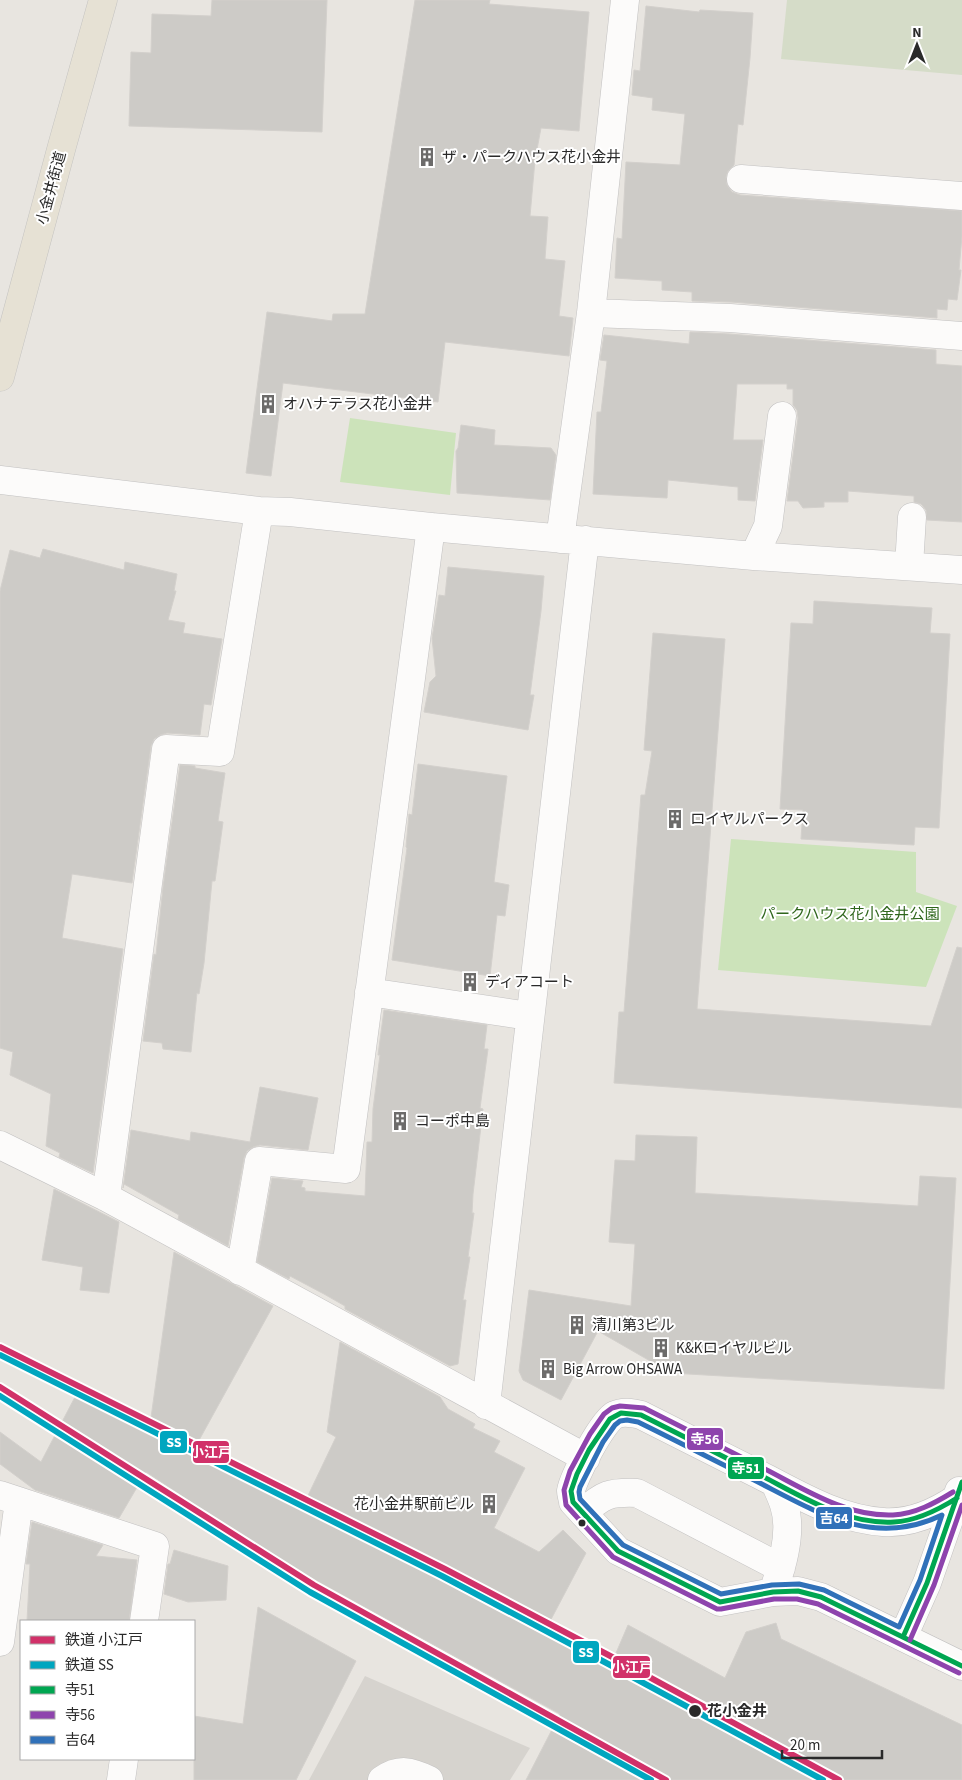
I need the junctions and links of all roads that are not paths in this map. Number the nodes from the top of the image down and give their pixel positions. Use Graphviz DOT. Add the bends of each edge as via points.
graph roads {
  1 [pos="104,0"];
  2 [pos="625,0"];
  3 [pos="741,179"];
  4 [pos="962,196"];
  5 [pos="591,313"];
  6 [pos="962,336"];
  7 [pos="0,377"];
  8 [pos="782,416"];
  9 [pos="0,480"];
  10 [pos="258,511"];
  11 [pos="912,517"];
  12 [pos="431,527"];
  13 [pos="572,540"];
  14 [pos="754,556"];
  15 [pos="909,566"];
  16 [pos="962,570"];
  17 [pos="369,992"];
  18 [pos="529,1016"];
  19 [pos="0,1144"];
  20 [pos="106,1197"];
  21 [pos="240,1271"];
  22 [pos="486,1405"];
  23 [pos="586,1458"];
  24 [pos="776,1483"];
  25 [pos="959,1490"];
  26 [pos="9,1498"];
  27 [pos="583,1513"];
  28 [pos="777,1580"];
  29 [pos="144,1620"];
  30 [pos="903,1637"];
  31 [pos="0,1642"];
  32 [pos="962,1666"];
  33 [pos="124,1760"];
  34 [pos="121,1780"];
  35 [pos="382,1780"];
  36 [pos="429,1780"];
  1 -- 7 [label="main road, 小金井街道"];
  2 -- 5 [label="street"];
  3 -- 4 [label="street"];
  5 -- 6 [label="street" via="730,318"];
  5 -- 13 [label="street"];
  8 -- 14 [label="street" via="768,526"];
  9 -- 10 [label="street"];
  10 -- 12 [label="street"];
  10 -- 20 [label="street" via="220,752 166,749"];
  11 -- 15 [label="street"];
  12 -- 13 [label="street"];
  12 -- 17 [label="street"];
  13 -- 14 [label="street"];
  13 -- 18 [label="street"];
  14 -- 15 [label="street"];
  15 -- 16 [label="street"];
  17 -- 18 [label="street"];
  17 -- 21 [label="street" via="346,1170 259,1161"];
  18 -- 22 [label="street"];
  19 -- 20 [label="street"];
  20 -- 21 [label="street"];
  21 -- 22 [label="street"];
  22 -- 23 [label="street"];
  23 -- 24 [label="street" via="604,1424 614,1415 628,1412 641,1414"];
  23 -- 27 [label="street" via="571,1492 573,1502"];
  24 -- 25 [label="street" via="818,1505 856,1518 884,1522 925,1516 942,1508"];
  24 -- 28 [label="street" via="785,1507 787,1530"];
  25 -- 30 [label="street" via="928,1583"];
  26 -- 29 [label="street" via="155,1546"];
  26 -- 31 [label="street"];
  27 -- 28 [label="street" via="597,1500 615,1492 637,1493"];
  27 -- 28 [label="street" via="618,1551 720,1602"];
  28 -- 30 [label="street" via="798,1591 821,1596"];
  30 -- 32 [label="street"];
  33 -- 34 [label="street"];
  35 -- 36 [label="street" via="392,1773 404,1772"];
}
